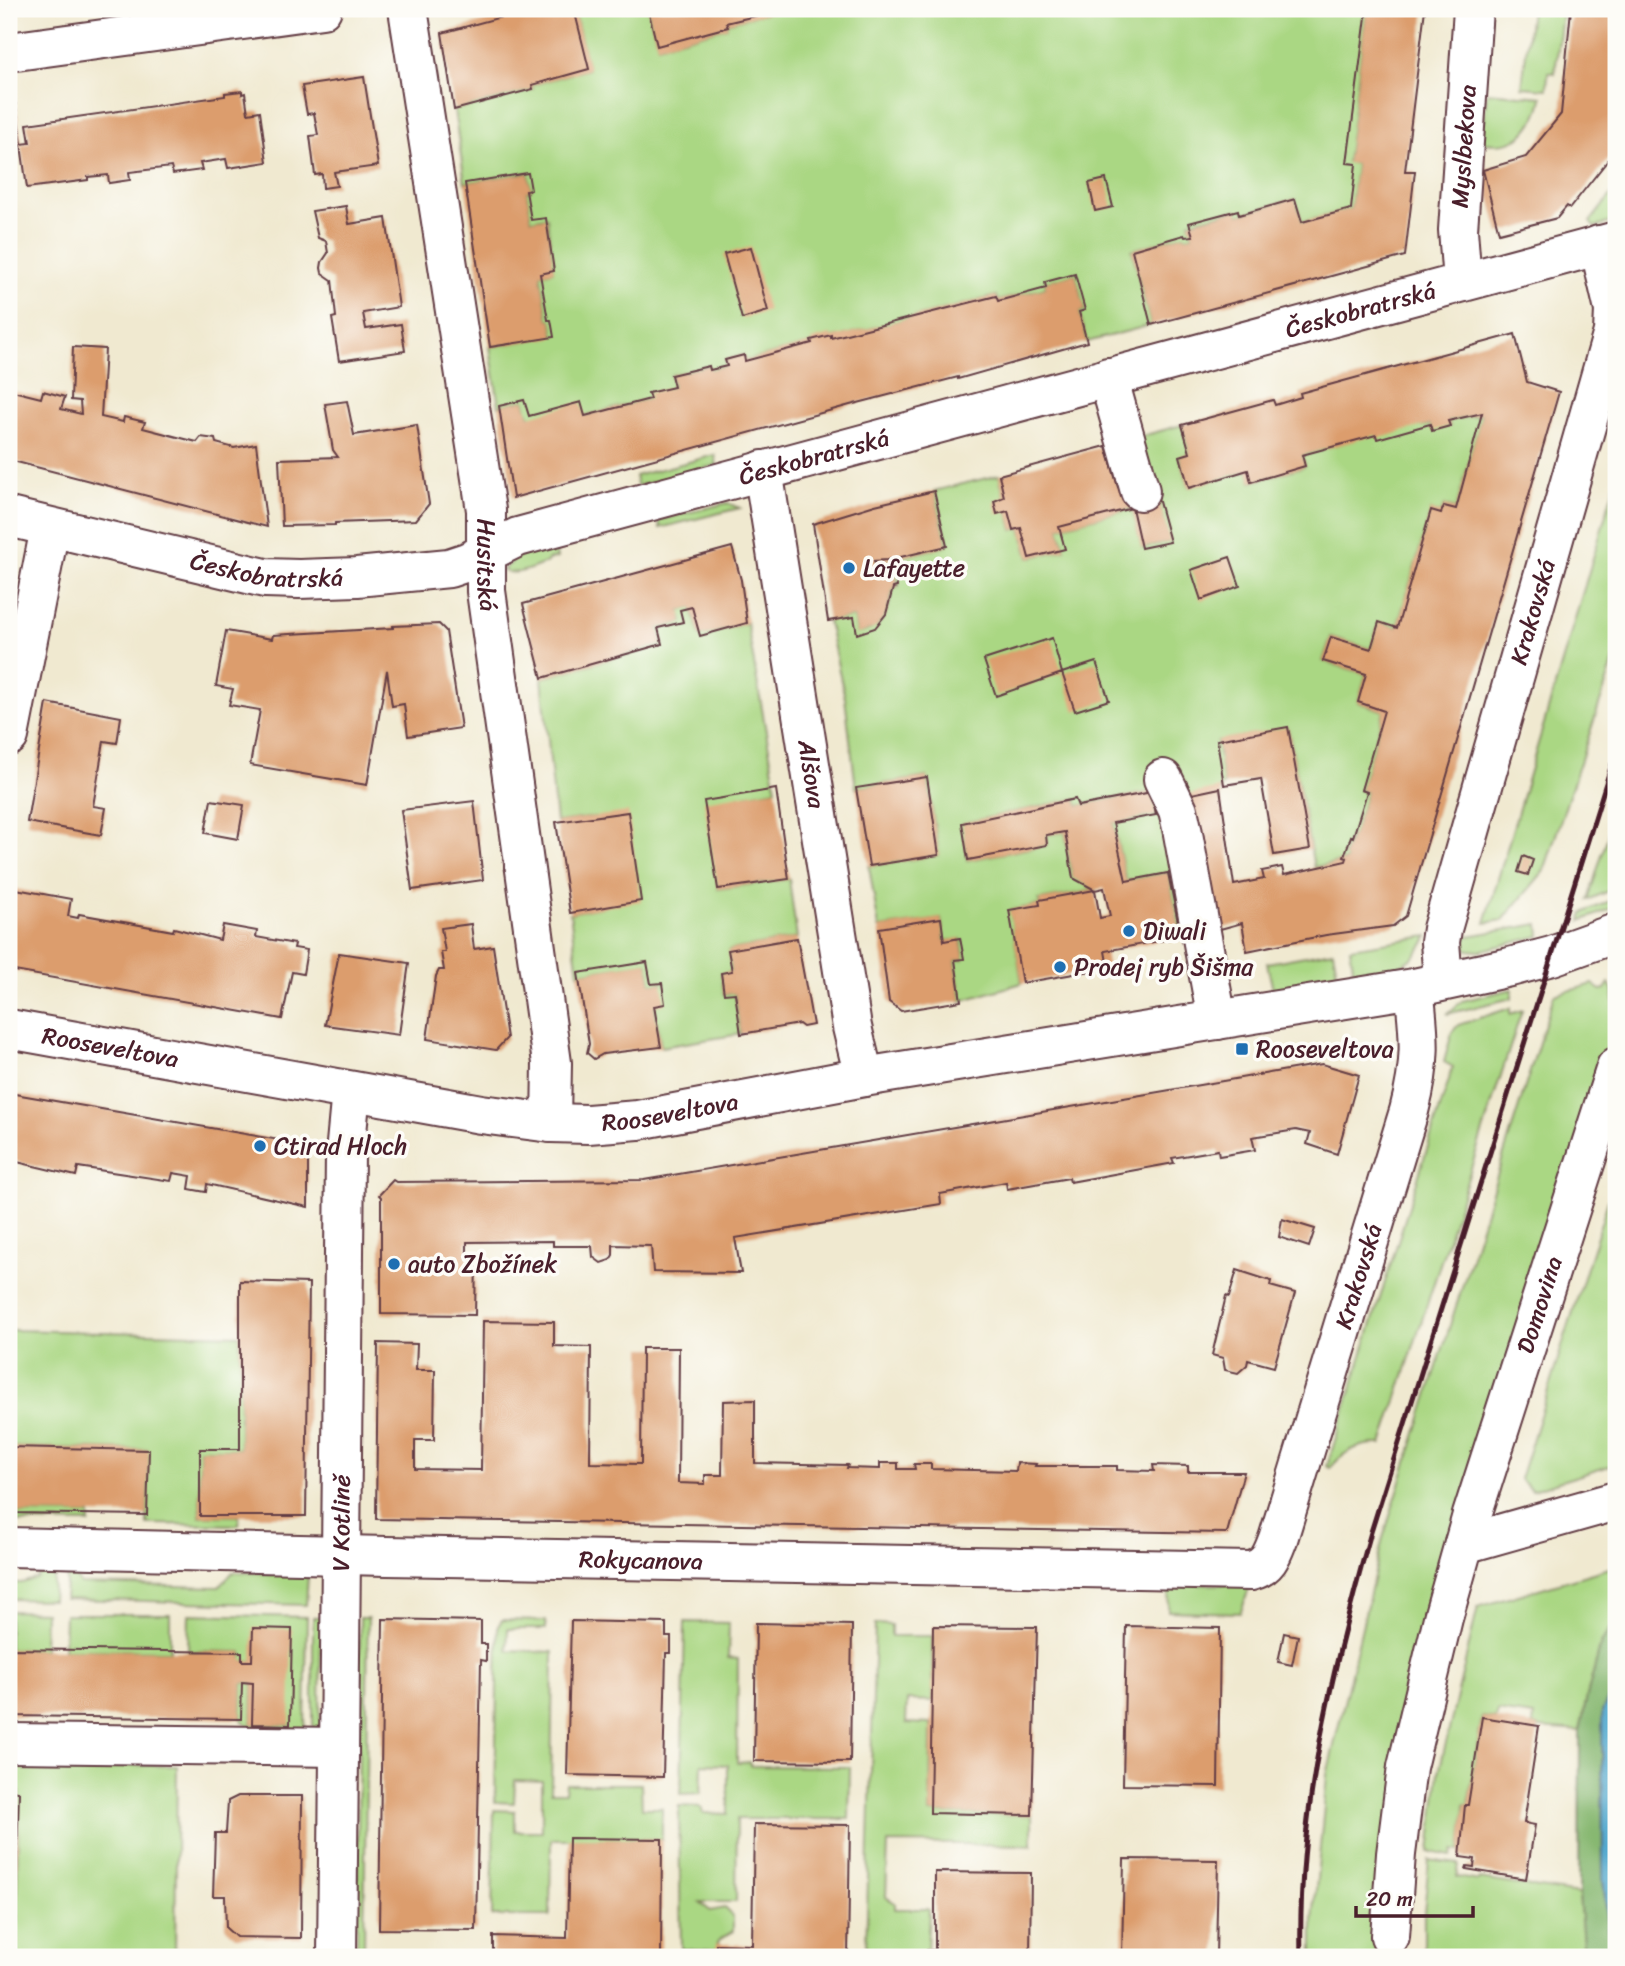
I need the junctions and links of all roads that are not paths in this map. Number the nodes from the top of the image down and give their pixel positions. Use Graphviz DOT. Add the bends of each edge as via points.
graph roads {
  1 [pos="322,9"];
  2 [pos="408,9"];
  3 [pos="1473,9"];
  4 [pos="9,52"];
  5 [pos="1607,243"];
  6 [pos="1462,282"];
  7 [pos="1108,377"];
  8 [pos="762,470"];
  9 [pos="1140,491"];
  10 [pos="9,517"];
  11 [pos="50,528"];
  12 [pos="485,551"];
  13 [pos="9,736"];
  14 [pos="1163,779"];
  15 [pos="1616,933"];
  16 [pos="1429,985"];
  17 [pos="1217,1020"];
  18 [pos="9,1029"];
  19 [pos="1616,1067"];
  20 [pos="864,1077"];
  21 [pos="351,1091"];
  22 [pos="551,1123"];
  23 [pos="1616,1501"];
  24 [pos="1464,1544"];
  25 [pos="9,1546"];
  26 [pos="341,1555"];
  27 [pos="1269,1562"];
  28 [pos="9,1743"];
  29 [pos="338,1747"];
  30 [pos="1390,1936"];
  31 [pos="337,1957"];
  1 -- 4 [label="street"];
  2 -- 12 [label="street, Husitská" via="486,510"];
  3 -- 6 [label="street, Myslbekova" via="1458,230"];
  5 -- 6 [label="street, Českobratrská"];
  5 -- 16 [label="street, Krakovská" via="1614,332"];
  6 -- 7 [label="street, Českobratrská"];
  7 -- 8 [label="street, Českobratrská"];
  7 -- 9 [label="street"];
  8 -- 12 [label="street, Českobratrská" via="518,537"];
  8 -- 20 [label="street, Alšova" via="852,1027"];
  10 -- 11 [label="street, Českobratrská"];
  11 -- 12 [label="street, Českobratrská" via="265,578 433,571 467,562"];
  11 -- 13 [label="street"];
  12 -- 22 [label="street, Husitská" via="486,591 552,1063"];
  14 -- 17 [label="street" via="1178,810"];
  15 -- 16 [label="street, Rooseveltova" via="1552,956"];
  16 -- 17 [label="street, Rooseveltova"];
  16 -- 27 [label="street, Krakovská" via="1416,1085"];
  17 -- 20 [label="street, Rooseveltova"];
  18 -- 21 [label="street, Rooseveltova"];
  19 -- 24 [label="street, Domovina"];
  20 -- 22 [label="street, Rooseveltova" via="638,1119"];
  21 -- 22 [label="street, Rooseveltova"];
  21 -- 26 [label="street, V Kotlině" via="345,1154"];
  23 -- 24 [label="street"];
  24 -- 30 [label="street, Domovina" via="1407,1767"];
  25 -- 26 [label="street, Rokycanova"];
  26 -- 27 [label="street, Rokycanova" via="1251,1571"];
  26 -- 29 [label="street, V Kotlině"];
  28 -- 29 [label="street"];
  29 -- 31 [label="street, V Kotlině"];
}
